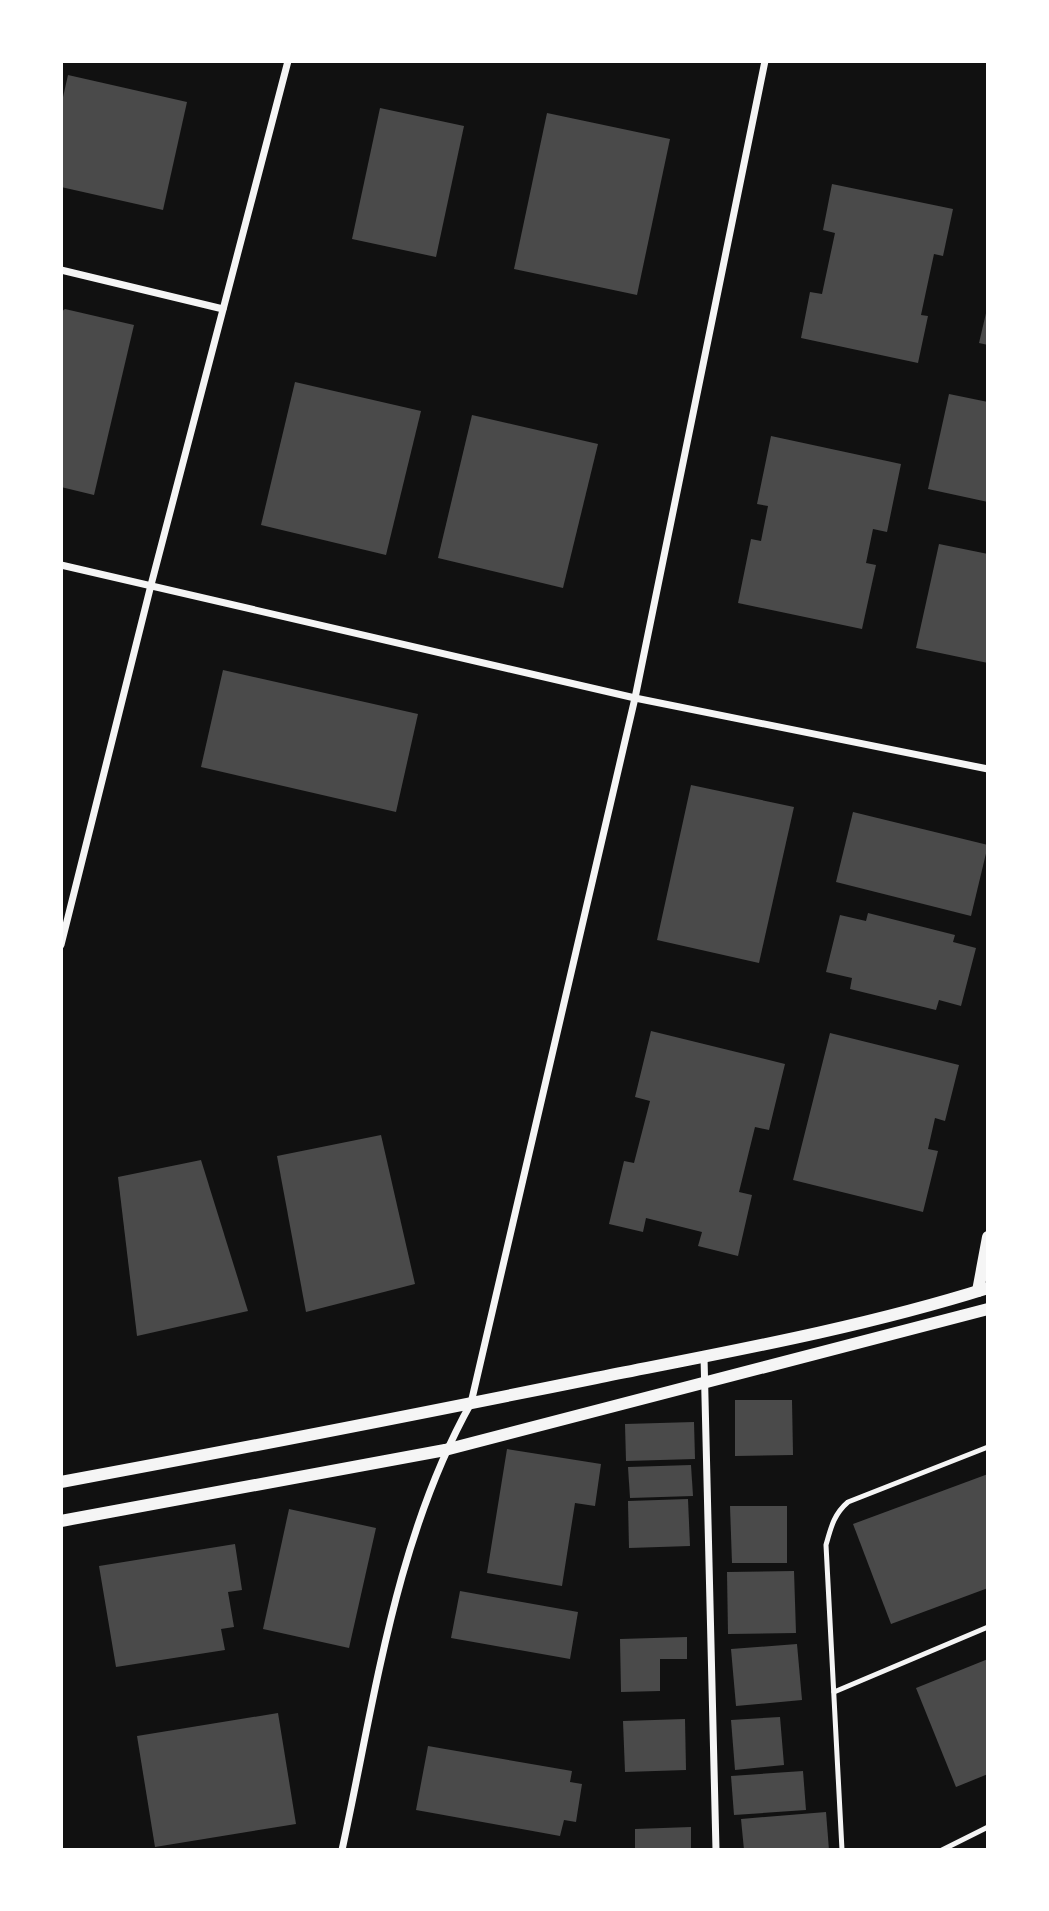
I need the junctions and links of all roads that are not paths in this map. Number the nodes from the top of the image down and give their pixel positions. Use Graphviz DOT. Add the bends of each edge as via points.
graph roads {
  1 [pos="288,61"];
  2 [pos="765,61"];
  3 [pos="61,270"];
  4 [pos="223,309"];
  5 [pos="61,565"];
  6 [pos="151,585"];
  7 [pos="635,698"];
  8 [pos="988,769"];
  9 [pos="61,945"];
  10 [pos="988,1237"];
  11 [pos="983,1290"];
  12 [pos="988,1310"];
  13 [pos="704,1357"];
  14 [pos="705,1383"];
  15 [pos="471,1403"];
  16 [pos="988,1447"];
  17 [pos="445,1450"];
  18 [pos="61,1482"];
  19 [pos="61,1521"];
  20 [pos="988,1627"];
  21 [pos="834,1692"];
  22 [pos="988,1827"];
  23 [pos="342,1850"];
  24 [pos="716,1850"];
  25 [pos="842,1850"];
  26 [pos="942,1850"];
  1 -- 4 [label="street"];
  2 -- 7 [label="street"];
  3 -- 4 [label="street"];
  4 -- 6 [label="street"];
  5 -- 6 [label="street"];
  6 -- 7 [label="street"];
  6 -- 9 [label="street"];
  7 -- 8 [label="street"];
  7 -- 15 [label="street"];
  10 -- 11 [label="street"];
  11 -- 13 [label="street"];
  12 -- 14 [label="street"];
  13 -- 14 [label="street"];
  13 -- 15 [label="street"];
  14 -- 17 [label="street"];
  14 -- 24 [label="street"];
  15 -- 17 [label="street"];
  15 -- 18 [label="street"];
  16 -- 21 [label="lane" via="849,1502 838,1511 827,1545"];
  17 -- 19 [label="street"];
  17 -- 23 [label="street" via="405,1560"];
  20 -- 21 [label="lane"];
  21 -- 25 [label="lane"];
  22 -- 26 [label="lane"];
}
